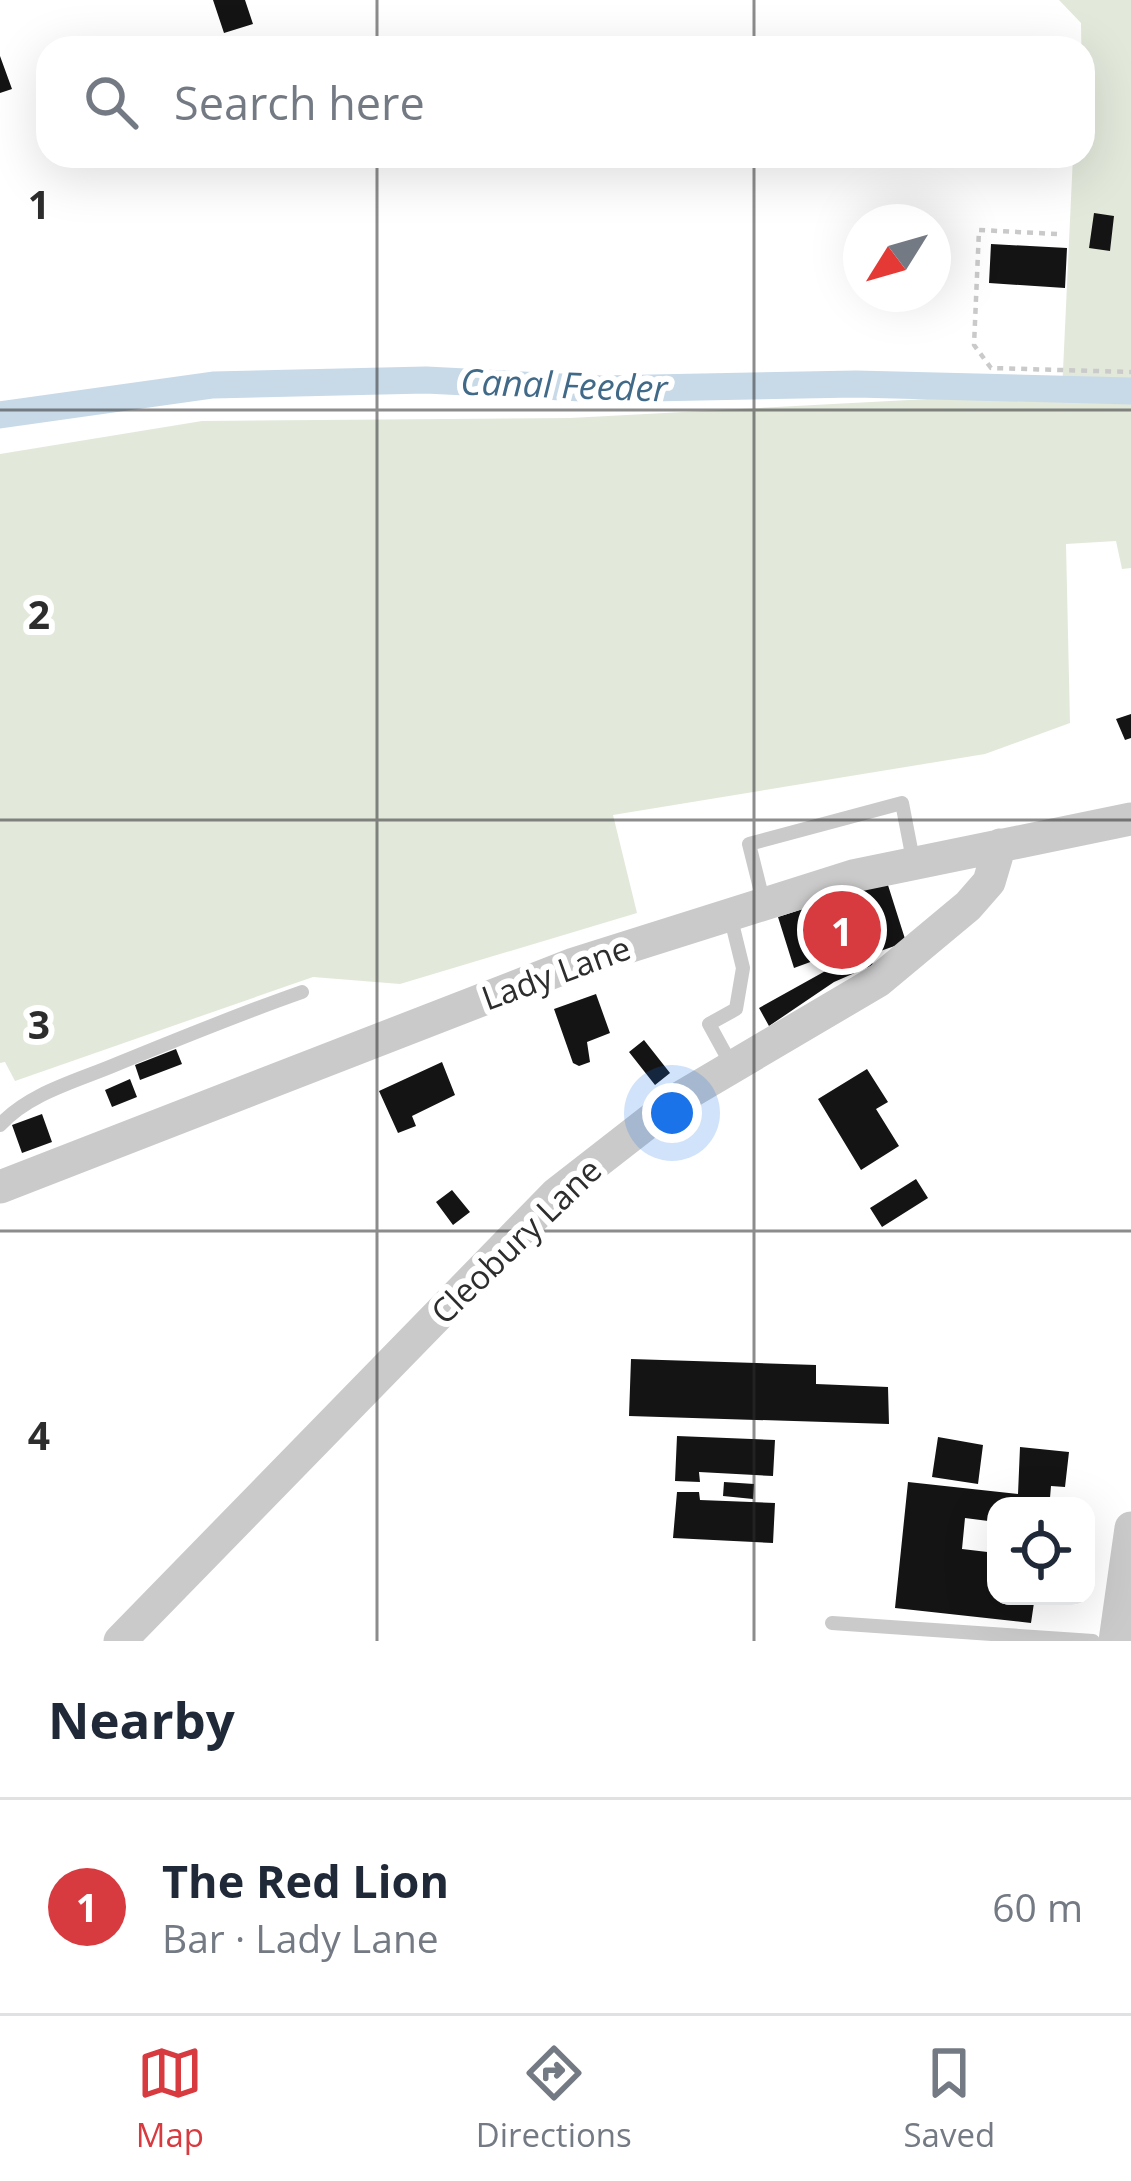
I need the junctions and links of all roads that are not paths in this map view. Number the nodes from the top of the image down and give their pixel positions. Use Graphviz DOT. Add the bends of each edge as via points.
graph roads {
  1 [pos="1131,819"];
  2 [pos="1000,845"];
  3 [pos="914,865"];
  4 [pos="764,904"];
  5 [pos="730,915"];
  6 [pos="302,992"];
  7 [pos="732,1067"];
  8 [pos="0,1125"];
  9 [pos="0,1187"];
  10 [pos="1131,1528"];
  11 [pos="832,1622"];
  12 [pos="120,1641"];
  13 [pos="1093,1641"];
  14 [pos="1115,1641"];
  1 -- 2 [label="street, Lady Lane"];
  2 -- 3 [label="street, Lady Lane"];
  2 -- 7 [label="street, Cleobury Lane" via="989,882 968,906 878,981"];
  3 -- 4 [label="street, Lady Lane"];
  3 -- 4 [label="lane" via="902,803 788,832 749,844"];
  4 -- 5 [label="street, Lady Lane"];
  5 -- 7 [label="lane" via="742,968 736,1010 709,1024"];
  5 -- 9 [label="street, Lady Lane" via="574,964"];
  6 -- 8 [label="lane" via="44,1095"];
  7 -- 12 [label="street, Cleobury Lane" via="556,1194"];
  10 -- 14 [label="street"];
  11 -- 13 [label="lane"];
}
